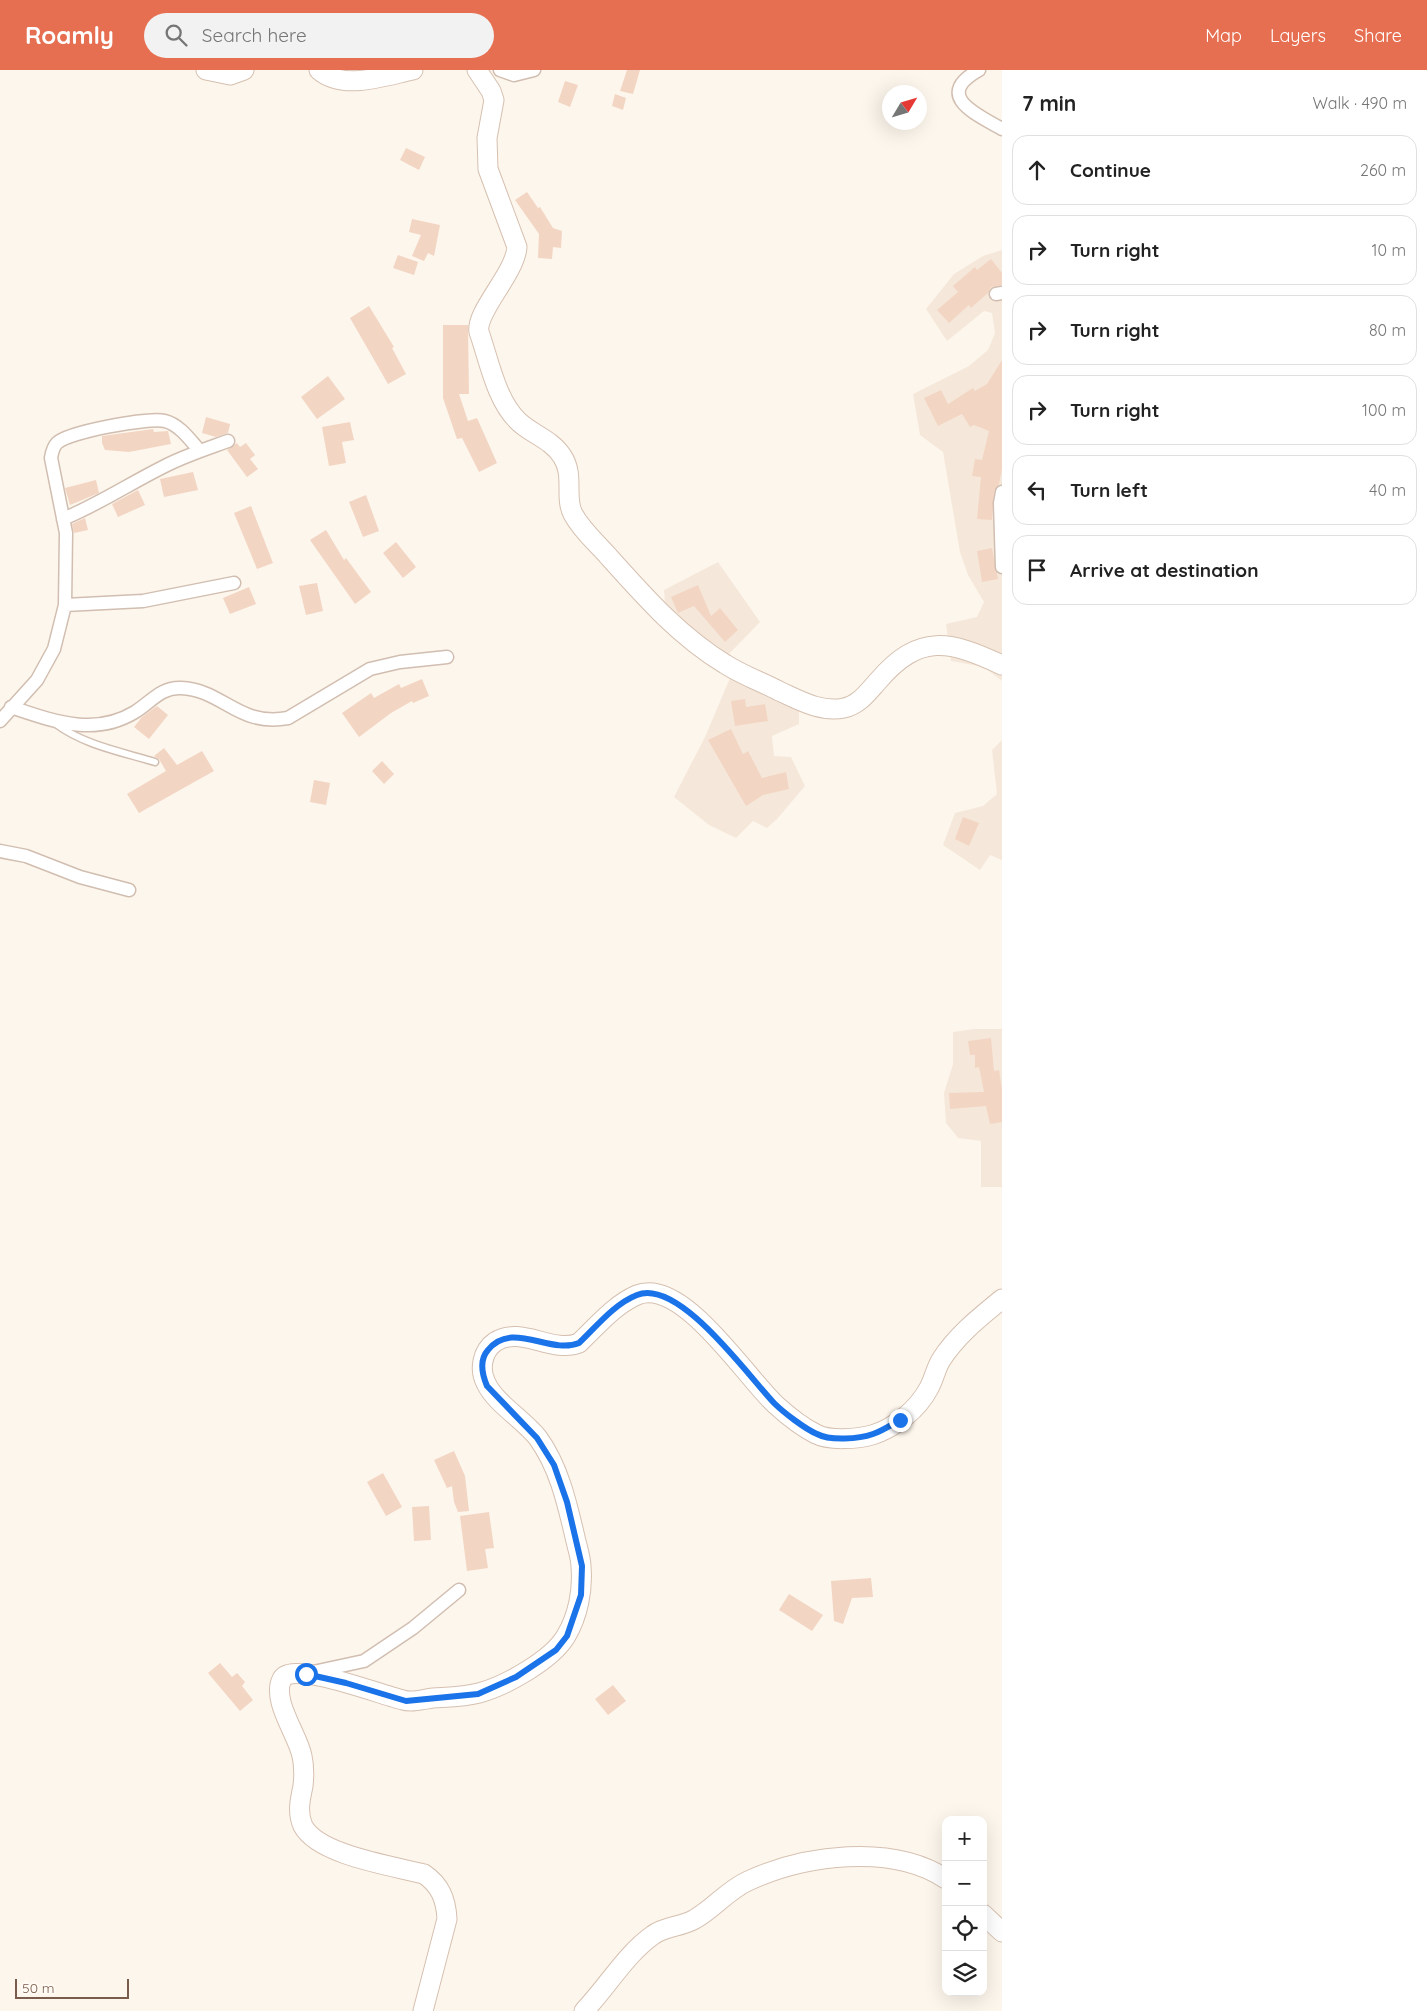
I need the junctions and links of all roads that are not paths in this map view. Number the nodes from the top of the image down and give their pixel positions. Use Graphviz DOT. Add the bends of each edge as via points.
graph roads {
  1 [pos="206,70"];
  2 [pos="244,70"];
  3 [pos="319,70"];
  4 [pos="413,70"];
  5 [pos="477,70"];
  6 [pos="500,70"];
  7 [pos="534,70"];
  8 [pos="979,70"];
  9 [pos="1002,129"];
  10 [pos="228,441"];
  11 [pos="200,450"];
  12 [pos="1002,492"];
  13 [pos="63,519"];
  14 [pos="1002,567"];
  15 [pos="234,583"];
  16 [pos="65,605"];
  17 [pos="447,657"];
  18 [pos="1002,665"];
  19 [pos="11,707"];
  20 [pos="51,720"];
  21 [pos="0,721"];
  22 [pos="155,762"];
  23 [pos="0,851"];
  24 [pos="129,890"];
  25 [pos="1002,1299"];
  26 [pos="459,1590"];
  27 [pos="306,1674"];
  28 [pos="942,1877"];
  29 [pos="987,1918"];
  30 [pos="1002,1932"];
  31 [pos="423,2011"];
  32 [pos="584,2011"];
  1 -- 2 [label="street" via="230,75"];
  3 -- 4 [label="street" via="331,78 345,81"];
  5 -- 18 [label="street" via="494,100 486,138 488,169 517,247 516,260 488,305 478,325 479,332 501,394 513,416 547,440 562,456 569,473 571,509 584,529 639,592 678,630 726,665 825,709 843,708 863,699 902,659 934,644 956,646"];
  6 -- 7 [label="street" via="514,75"];
  8 -- 9 [label="street" via="961,87 961,101 968,110"];
  10 -- 11 [label="street"];
  11 -- 13 [label="street" via="98,505"];
  11 -- 13 [label="street" via="177,427 158,420 65,438 53,449 51,458"];
  12 -- 14 [label="street"];
  13 -- 16 [label="street" via="66,532"];
  15 -- 16 [label="street" via="143,601"];
  16 -- 19 [label="street" via="54,649 37,680"];
  17 -- 20 [label="street" via="370,669 288,718 274,721 245,716 210,696 180,688 165,690 137,710 103,725"];
  19 -- 20 [label="street"];
  19 -- 21 [label="street"];
  20 -- 22 [label="lane" via="70,733"];
  23 -- 24 [label="street" via="26,856 80,877"];
  25 -- 27 [label="street" via="968,1327 941,1361 916,1407 900,1420 872,1434 855,1437 817,1435 776,1404 693,1314 668,1298 652,1293 638,1294 618,1306 572,1346 526,1337 506,1338 494,1343 482,1360 487,1386 537,1438 554,1465 567,1502 582,1566 581,1595 567,1636 556,1650 516,1677 478,1694 406,1701"];
  26 -- 27 [label="street" via="413,1628 364,1661"];
  27 -- 31 [label="street" via="296,1672 286,1675 281,1681 281,1698 302,1754 304,1782 299,1806 305,1828 315,1840 338,1851 424,1874 434,1881 446,1905 447,1919"];
  28 -- 32 [label="street" via="917,1864 843,1856 821,1858 749,1880 695,1919 653,1934 622,1963"];
  29 -- 30 [label="street"];
}
